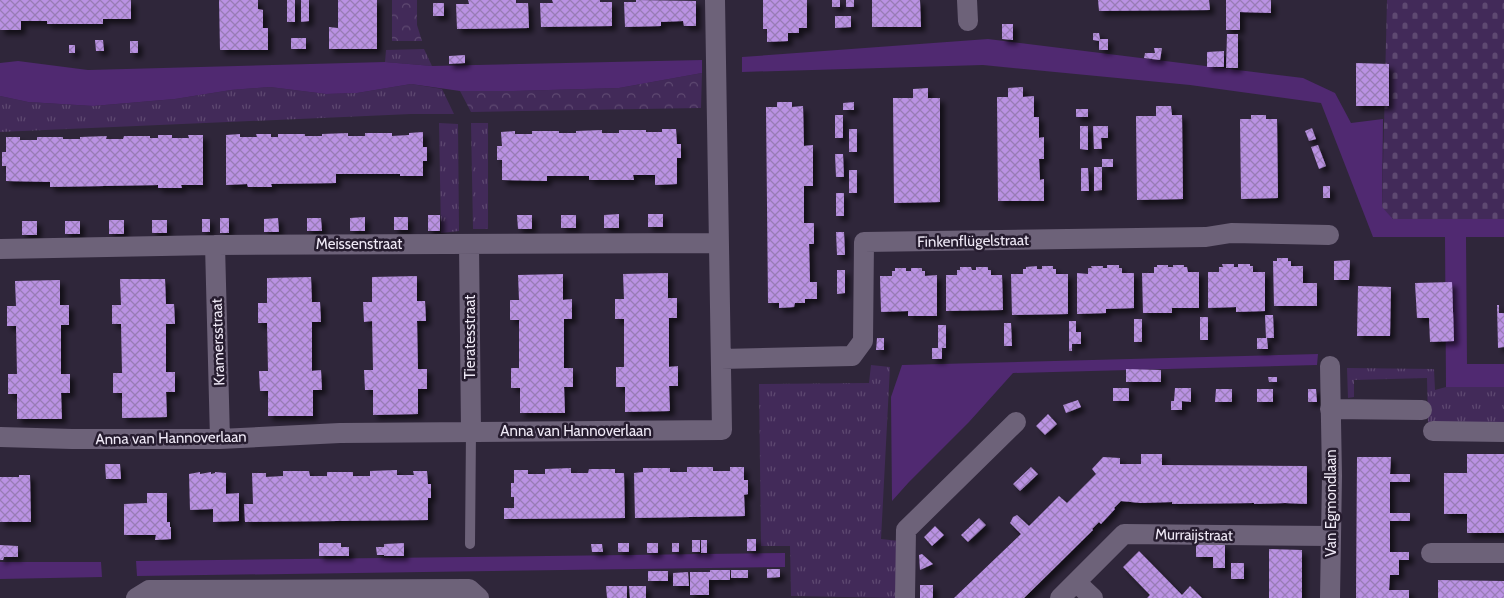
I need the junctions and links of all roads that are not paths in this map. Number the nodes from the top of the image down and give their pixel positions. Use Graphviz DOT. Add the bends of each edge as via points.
graph roads {
  1 [pos="715,0"];
  2 [pos="967,0"];
  3 [pos="968,21"];
  4 [pos="1329,235"];
  5 [pos="718,243"];
  6 [pos="469,244"];
  7 [pos="215,245"];
  8 [pos="0,249"];
  9 [pos="721,359"];
  10 [pos="1330,366"];
  11 [pos="1330,409"];
  12 [pos="1422,410"];
  13 [pos="1016,422"];
  14 [pos="471,431"];
  15 [pos="1433,431"];
  16 [pos="1504,432"];
  17 [pos="0,437"];
  18 [pos="220,439"];
  19 [pos="1331,536"];
  20 [pos="470,544"];
  21 [pos="1431,553"];
  22 [pos="1504,553"];
  23 [pos="1076,582"];
  24 [pos="136,598"];
  25 [pos="479,598"];
  26 [pos="905,598"];
  27 [pos="1060,598"];
  28 [pos="1093,598"];
  29 [pos="1330,598"];
  1 -- 5 [label="street, Anna van Hannoverlaan"];
  2 -- 3 [label="street"];
  4 -- 9 [label="street, Finkenflügelstraat" via="1231,233 1206,238 864,242 863,341 852,356"];
  5 -- 6 [label="street, Meissenstraat"];
  5 -- 9 [label="street, Anna van Hannoverlaan"];
  6 -- 7 [label="street, Meissenstraat"];
  6 -- 14 [label="street, Tieratesstraat"];
  7 -- 8 [label="street, Meissenstraat"];
  7 -- 18 [label="street, Kramersstraat"];
  9 -- 14 [label="street, Anna van Hannoverlaan" via="722,430"];
  10 -- 11 [label="street, Van Egmondlaan"];
  11 -- 12 [label="street"];
  11 -- 19 [label="street, Van Egmondlaan"];
  13 -- 26 [label="street" via="906,530"];
  14 -- 18 [label="street, Anna van Hannoverlaan"];
  14 -- 20 [label="lane"];
  15 -- 16 [label="street"];
  17 -- 18 [label="street, Anna van Hannoverlaan"];
  19 -- 23 [label="street, Murraijstraat" via="1124,534"];
  19 -- 29 [label="street, Van Egmondlaan"];
  21 -- 22 [label="street"];
  23 -- 27 [label="street, Murraijstraat"];
  23 -- 28 [label="street"];
  24 -- 25 [label="street" via="149,590 469,589"];
}
